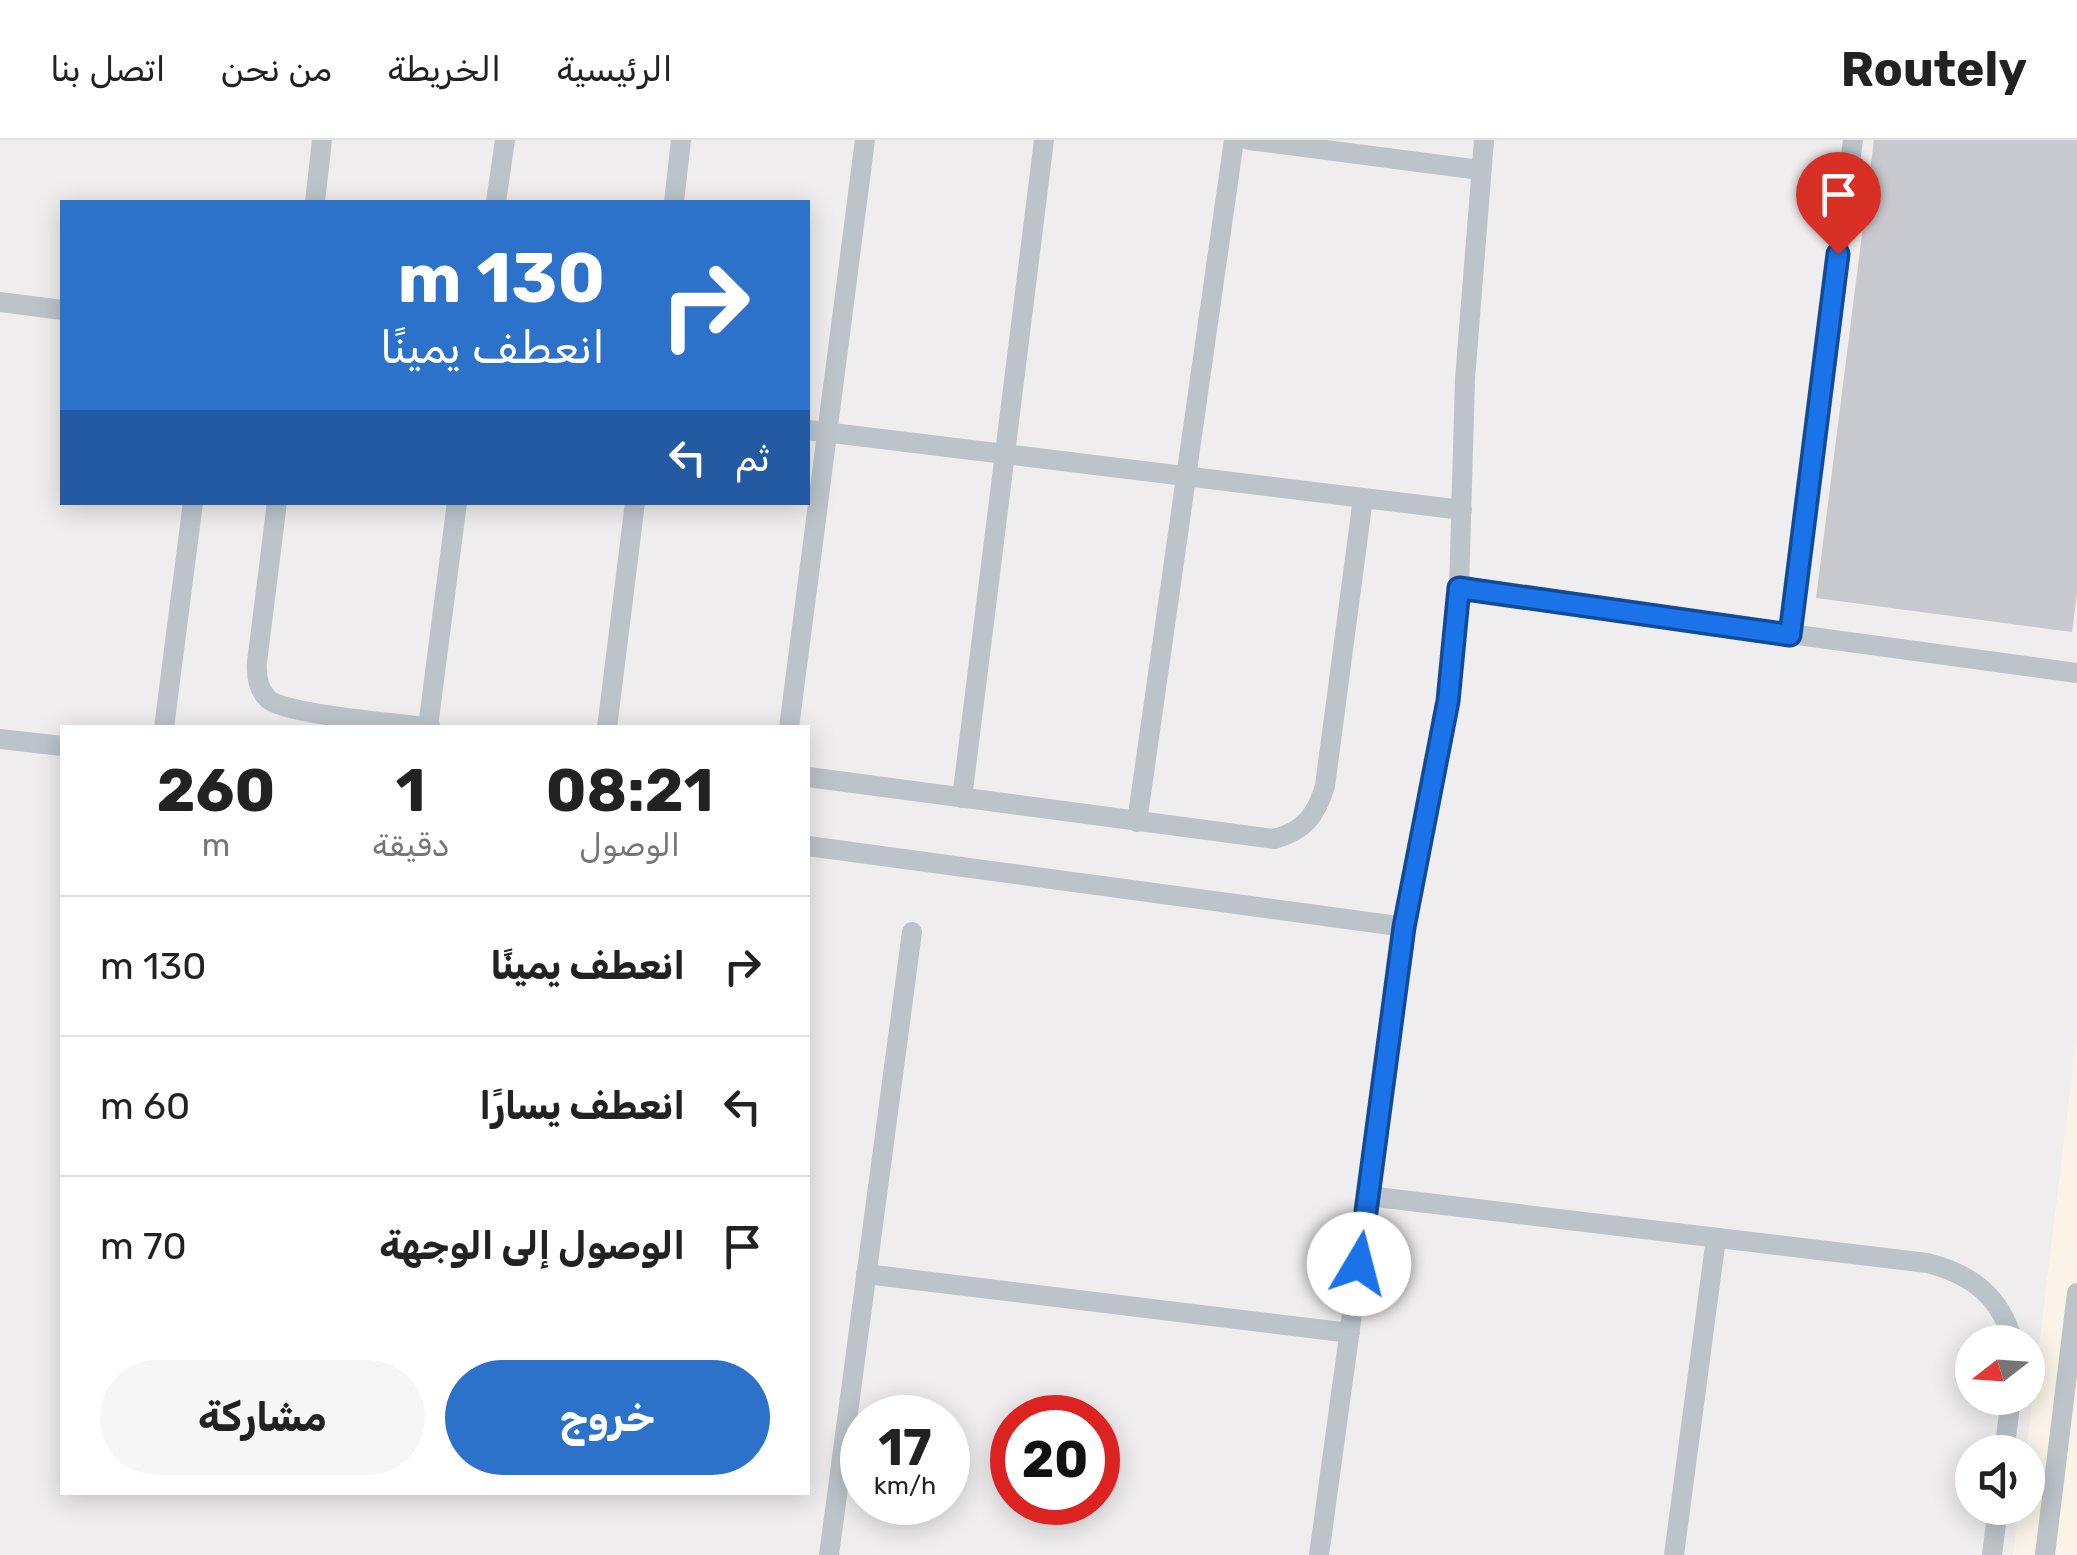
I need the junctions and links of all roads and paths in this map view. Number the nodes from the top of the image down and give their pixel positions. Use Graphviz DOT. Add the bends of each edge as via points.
graph roads {
  1 [pos="322,140"];
  2 [pos="504,140"];
  3 [pos="682,140"];
  4 [pos="865,140"];
  5 [pos="1044,140"];
  6 [pos="1234,140"];
  7 [pos="1250,140"];
  8 [pos="1484,140"];
  9 [pos="1853,140"];
  10 [pos="1480,170"];
  11 [pos="314,200"];
  12 [pos="496,200"];
  13 [pos="674,200"];
  14 [pos="0,302"];
  15 [pos="60,310"];
  16 [pos="817,431"];
  17 [pos="1005,454"];
  18 [pos="1186,476"];
  19 [pos="1363,498"];
  20 [pos="193,505"];
  21 [pos="277,505"];
  22 [pos="457,505"];
  23 [pos="636,505"];
  24 [pos="1462,510"];
  25 [pos="1459,588"];
  26 [pos="1790,635"];
  27 [pos="2077,673"];
  28 [pos="164,725"];
  29 [pos="415,725"];
  30 [pos="430,725"];
  31 [pos="607,725"];
  32 [pos="789,725"];
  33 [pos="0,738"];
  34 [pos="60,746"];
  35 [pos="810,778"];
  36 [pos="962,798"];
  37 [pos="1136,822"];
  38 [pos="810,846"];
  39 [pos="1404,927"];
  40 [pos="912,932"];
  41 [pos="1368,1196"];
  42 [pos="1716,1238"];
  43 [pos="866,1274"];
  44 [pos="2077,1293"];
  45 [pos="2006,1325"];
  46 [pos="1350,1333"];
  47 [pos="2070,1418"];
  48 [pos="1996,1525"];
  49 [pos="828,1555"];
  50 [pos="1319,1555"];
  51 [pos="1674,1555"];
  52 [pos="1992,1555"];
  53 [pos="2045,1555"];
  1 -- 11 [label="lane"];
  2 -- 12 [label="lane"];
  3 -- 13 [label="lane"];
  4 -- 16 [label="lane"];
  5 -- 17 [label="lane"];
  6 -- 18 [label="lane"];
  7 -- 10 [label="lane"];
  8 -- 10 [label="lane"];
  9 -- 26 [label="lane"];
  10 -- 24 [label="lane"];
  14 -- 15 [label="lane"];
  16 -- 17 [label="lane"];
  16 -- 32 [label="lane"];
  17 -- 18 [label="lane"];
  17 -- 36 [label="lane"];
  18 -- 19 [label="lane"];
  18 -- 37 [label="lane"];
  19 -- 24 [label="lane"];
  19 -- 37 [label="lane" via="1325,786 1309,823 1274,839"];
  20 -- 28 [label="lane"];
  21 -- 29 [label="lane" via="256,675 260,688 290,708"];
  22 -- 30 [label="lane"];
  23 -- 31 [label="lane"];
  24 -- 25 [label="lane"];
  25 -- 26 [label="lane"];
  25 -- 39 [label="lane" via="1448,701"];
  26 -- 27 [label="lane"];
  33 -- 34 [label="lane"];
  35 -- 36 [label="lane"];
  36 -- 37 [label="lane"];
  38 -- 39 [label="lane"];
  39 -- 41 [label="lane"];
  40 -- 43 [label="lane"];
  41 -- 42 [label="lane"];
  41 -- 46 [label="lane"];
  42 -- 45 [label="lane" via="1953,1269 1996,1301"];
  42 -- 51 [label="lane"];
  43 -- 46 [label="lane"];
  43 -- 49 [label="lane"];
  44 -- 47 [label="lane"];
  46 -- 50 [label="lane"];
  47 -- 53 [label="lane"];
  48 -- 52 [label="lane"];
}
